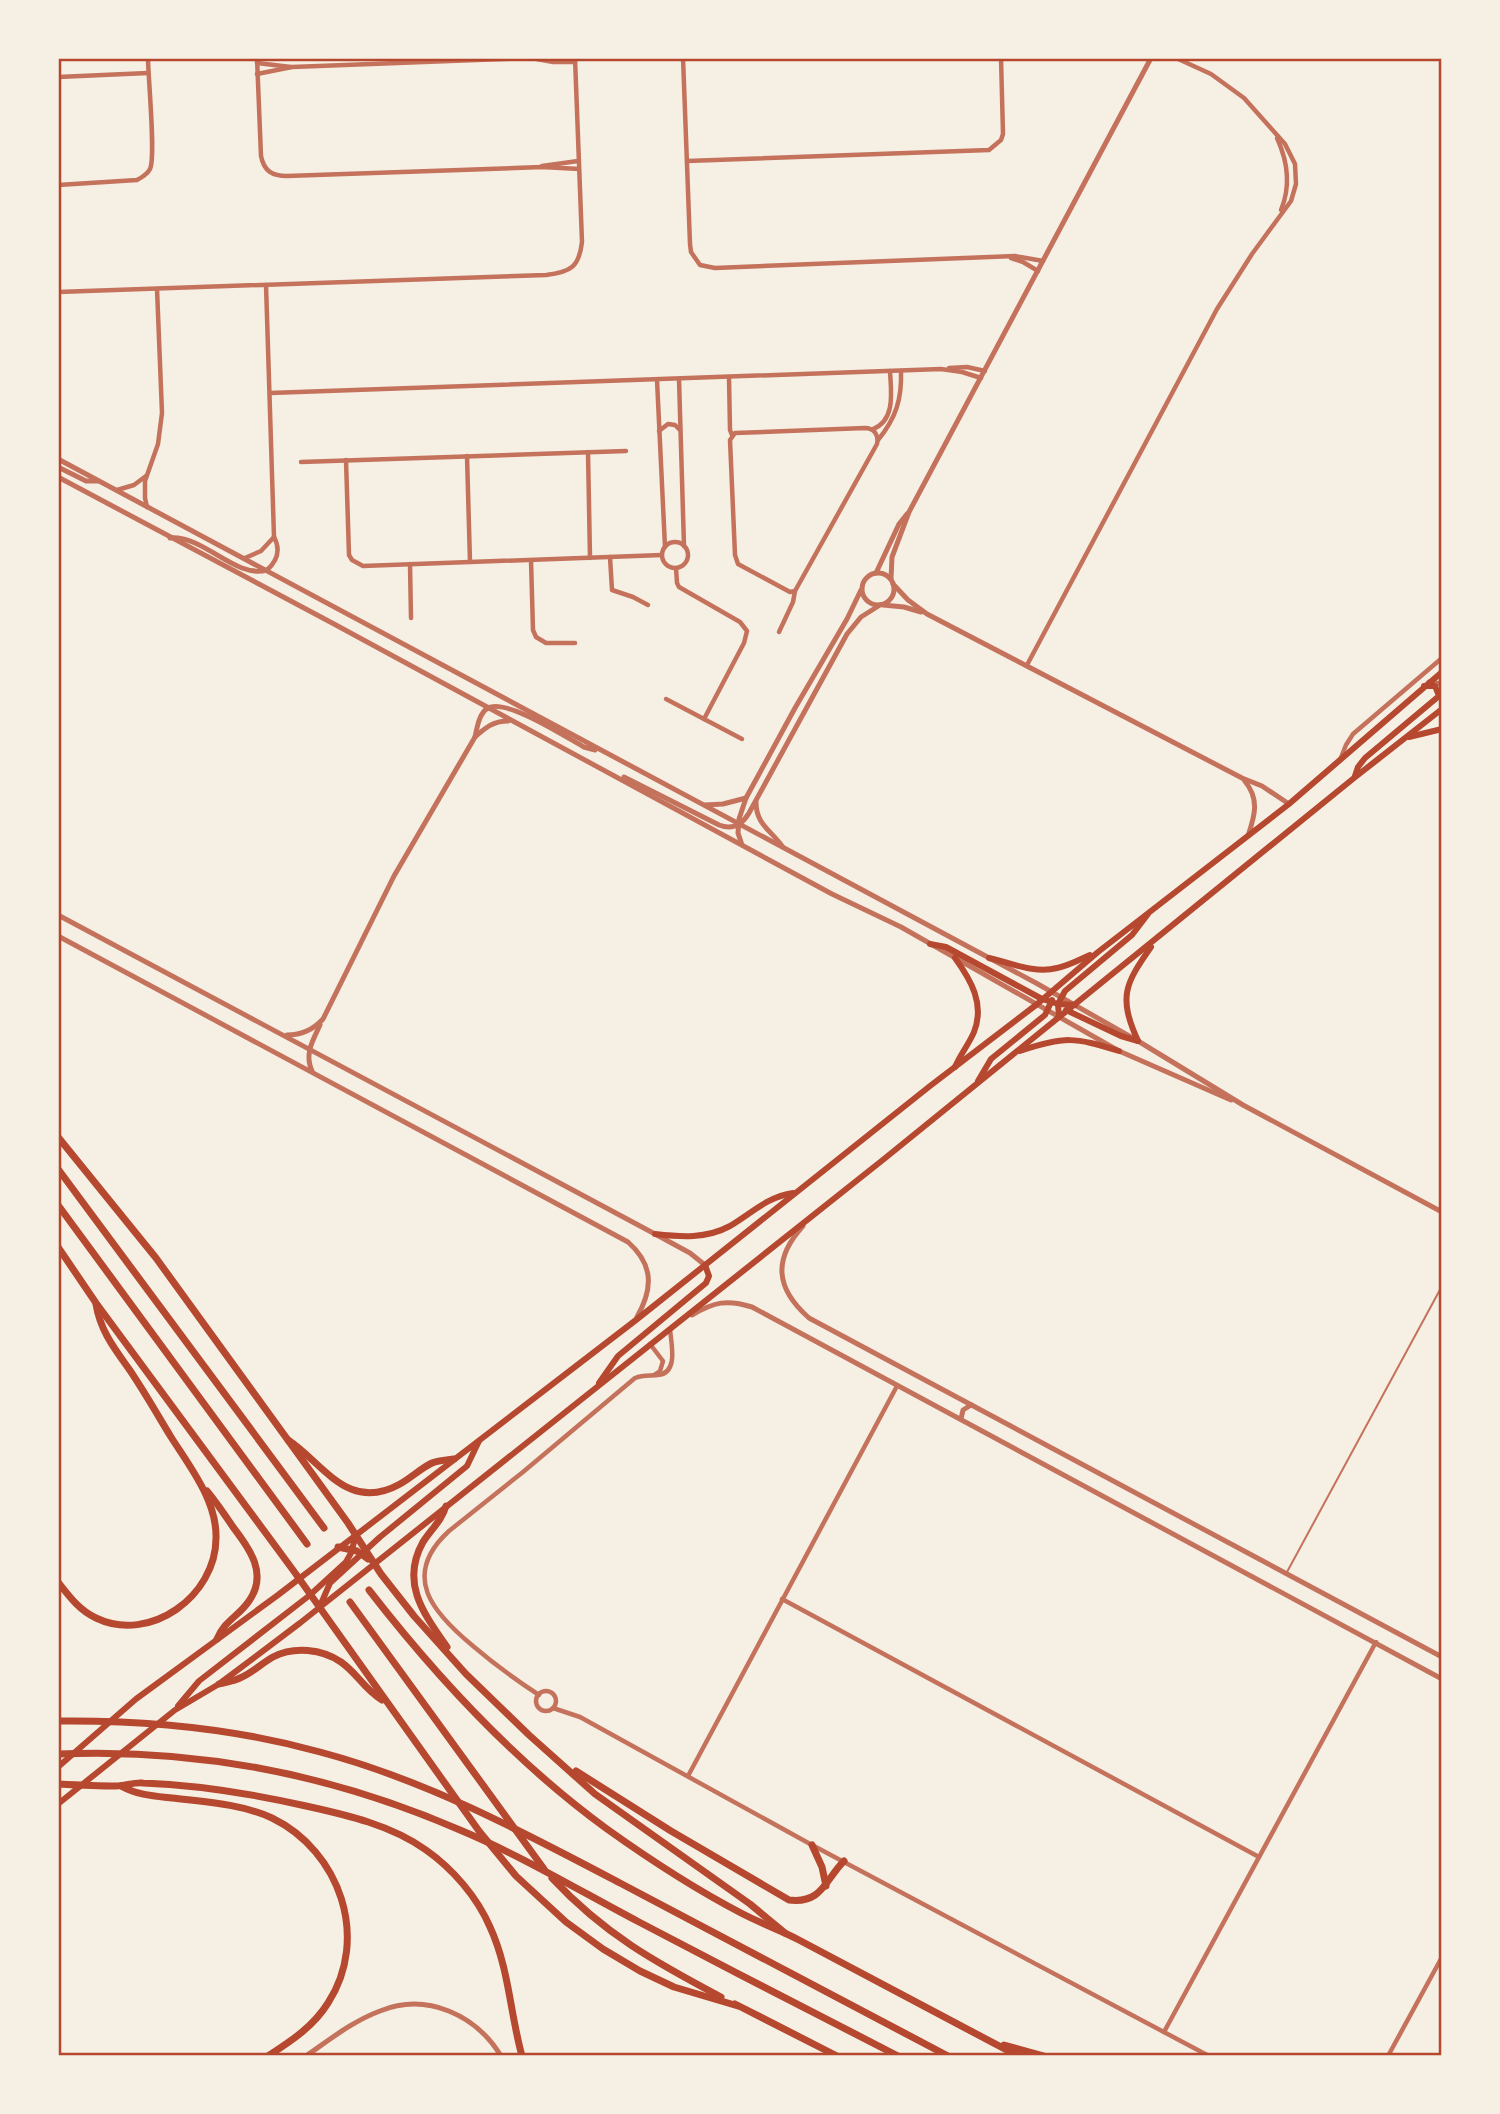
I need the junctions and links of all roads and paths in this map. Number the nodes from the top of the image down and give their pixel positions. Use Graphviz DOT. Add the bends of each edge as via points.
graph roads {
  1 [pos="148,58"];
  2 [pos="533,58"];
  3 [pos="683,58"];
  4 [pos="1001,58"];
  5 [pos="1150,58"];
  6 [pos="1175,58"];
  7 [pos="257,60"];
  8 [pos="575,60"];
  9 [pos="292,67"];
  10 [pos="148,73"];
  11 [pos="257,74"];
  12 [pos="58,76"];
  13 [pos="1272,128"];
  14 [pos="578,161"];
  15 [pos="687,161"];
  16 [pos="541,167"];
  17 [pos="579,169"];
  18 [pos="58,185"];
  19 [pos="1278,218"];
  20 [pos="1006,257"];
  21 [pos="1043,261"];
  22 [pos="1038,271"];
  23 [pos="266,285"];
  24 [pos="157,289"];
  25 [pos="58,292"];
  26 [pos="941,369"];
  27 [pos="985,370"];
  28 [pos="890,371"];
  29 [pos="901,371"];
  30 [pos="729,377"];
  31 [pos="981,378"];
  32 [pos="679,379"];
  33 [pos="657,380"];
  34 [pos="270,393"];
  35 [pos="872,429"];
  36 [pos="659,431"];
  37 [pos="681,431"];
  38 [pos="732,435"];
  39 [pos="878,441"];
  40 [pos="626,451"];
  41 [pos="588,452"];
  42 [pos="467,456"];
  43 [pos="58,459"];
  44 [pos="346,460"];
  45 [pos="301,462"];
  46 [pos="58,467"];
  47 [pos="147,475"];
  48 [pos="58,477"];
  49 [pos="98,481"];
  50 [pos="116,490"];
  51 [pos="147,507"];
  52 [pos="909,512"];
  53 [pos="274,537"];
  54 [pos="170,538"];
  55 [pos="684,546"];
  56 [pos="665,547"];
  57 [pos="662,555"];
  58 [pos="610,557"];
  59 [pos="245,558"];
  60 [pos="590,558"];
  61 [pos="531,560"];
  62 [pos="470,562"];
  63 [pos="410,564"];
  64 [pos="676,568"];
  65 [pos="267,570"];
  66 [pos="876,573"];
  67 [pos="892,582"];
  68 [pos="861,590"];
  69 [pos="795,592"];
  70 [pos="648,605"];
  71 [pos="881,605"];
  72 [pos="927,614"];
  73 [pos="411,618"];
  74 [pos="779,632"];
  75 [pos="575,643"];
  76 [pos="1442,658"];
  77 [pos="1027,665"];
  78 [pos="1442,672"];
  79 [pos="1427,684"];
  80 [pos="1442,684"];
  81 [pos="666,699"];
  82 [pos="487,708"];
  83 [pos="1442,709"];
  84 [pos="704,719"];
  85 [pos="512,721"];
  86 [pos="1442,729"];
  87 [pos="474,737"];
  88 [pos="742,739"];
  89 [pos="1404,739"];
  90 [pos="601,750"];
  91 [pos="1340,762"];
  92 [pos="608,772"];
  93 [pos="1242,778"];
  94 [pos="1354,778"];
  95 [pos="747,798"];
  96 [pos="756,801"];
  97 [pos="1289,804"];
  98 [pos="704,805"];
  99 [pos="738,824"];
  100 [pos="1248,836"];
  101 [pos="742,845"];
  102 [pos="784,848"];
  103 [pos="1149,912"];
  104 [pos="58,915"];
  105 [pos="58,936"];
  106 [pos="1156,939"];
  107 [pos="930,944"];
  108 [pos="1098,952"];
  109 [pos="955,958"];
  110 [pos="989,958"];
  111 [pos="1051,991"];
  112 [pos="1042,999"];
  113 [pos="1036,1005"];
  114 [pos="1055,1005"];
  115 [pos="1075,1005"];
  116 [pos="1068,1010"];
  117 [pos="1059,1017"];
  118 [pos="323,1018"];
  119 [pos="284,1035"];
  120 [pos="1138,1041"];
  121 [pos="309,1049"];
  122 [pos="1119,1051"];
  123 [pos="1015,1052"];
  124 [pos="955,1068"];
  125 [pos="312,1072"];
  126 [pos="977,1083"];
  127 [pos="1237,1102"];
  128 [pos="58,1137"];
  129 [pos="58,1169"];
  130 [pos="795,1193"];
  131 [pos="58,1205"];
  132 [pos="1442,1212"];
  133 [pos="815,1213"];
  134 [pos="655,1234"];
  135 [pos="58,1247"];
  136 [pos="705,1265"];
  137 [pos="1442,1286"];
  138 [pos="96,1303"];
  139 [pos="636,1320"];
  140 [pos="677,1323"];
  141 [pos="670,1328"];
  142 [pos="650,1344"];
  143 [pos="653,1375"];
  144 [pos="897,1386"];
  145 [pos="596,1388"];
  146 [pos="971,1405"];
  147 [pos="961,1419"];
  148 [pos="284,1436"];
  149 [pos="479,1439"];
  150 [pos="454,1459"];
  151 [pos="194,1474"];
  152 [pos="446,1506"];
  153 [pos="324,1528"];
  154 [pos="356,1535"];
  155 [pos="307,1544"];
  156 [pos="338,1547"];
  157 [pos="352,1549"];
  158 [pos="364,1552"];
  159 [pos="375,1563"];
  160 [pos="1287,1573"];
  161 [pos="299,1579"];
  162 [pos="58,1581"];
  163 [pos="369,1590"];
  164 [pos="310,1595"];
  165 [pos="782,1599"];
  166 [pos="349,1602"];
  167 [pos="319,1608"];
  168 [pos="217,1639"];
  169 [pos="1376,1642"];
  170 [pos="1442,1657"];
  171 [pos="466,1674"];
  172 [pos="1442,1679"];
  173 [pos="219,1684"];
  174 [pos="539,1695"];
  175 [pos="386,1702"];
  176 [pos="553,1707"];
  177 [pos="174,1710"];
  178 [pos="58,1721"];
  179 [pos="58,1754"];
  180 [pos="561,1762"];
  181 [pos="58,1768"];
  182 [pos="688,1776"];
  183 [pos="58,1784"];
  184 [pos="120,1786"];
  185 [pos="58,1804"];
  186 [pos="812,1845"];
  187 [pos="1259,1857"];
  188 [pos="844,1861"];
  189 [pos="826,1885"];
  190 [pos="785,1933"];
  191 [pos="1442,1956"];
  192 [pos="738,2006"];
  193 [pos="1164,2032"];
  194 [pos="992,2042"];
  195 [pos="268,2056"];
  196 [pos="306,2056"];
  197 [pos="501,2056"];
  198 [pos="522,2056"];
  199 [pos="837,2056"];
  200 [pos="898,2056"];
  201 [pos="948,2056"];
  202 [pos="1018,2056"];
  203 [pos="1044,2056"];
  204 [pos="1209,2056"];
  205 [pos="1388,2056"];
  1 -- 10 [label="street"];
  2 -- 8 [label="street"];
  2 -- 9 [label="street"];
  3 -- 15 [label="street"];
  4 -- 15 [label="street" via="1002,140 981,151"];
  5 -- 21 [label="street"];
  6 -- 13 [label="street" via="1228,85"];
  7 -- 9 [label="street"];
  7 -- 11 [label="street"];
  8 -- 14 [label="street"];
  9 -- 11 [label="street"];
  10 -- 12 [label="street"];
  10 -- 18 [label="street" via="152,151 145,176"];
  11 -- 16 [label="street" via="262,165 272,174"];
  13 -- 19 [label="street" via="1283,149 1287,172"];
  13 -- 19 [label="street" via="1291,153 1297,175 1294,193"];
  14 -- 16 [label="street"];
  14 -- 17 [label="street"];
  15 -- 20 [label="street" via="691,252 700,265"];
  16 -- 17 [label="street"];
  17 -- 23 [label="street" via="582,242 571,270 547,275"];
  19 -- 77 [label="street" via="1217,309"];
  20 -- 21 [label="street"];
  20 -- 22 [label="street"];
  21 -- 22 [label="street"];
  22 -- 27 [label="street"];
  23 -- 24 [label="street"];
  23 -- 34 [label="street"];
  24 -- 25 [label="street"];
  24 -- 47 [label="street" via="162,421"];
  26 -- 27 [label="street"];
  26 -- 29 [label="street"];
  26 -- 31 [label="street"];
  27 -- 31 [label="street"];
  28 -- 29 [label="street"];
  28 -- 30 [label="street"];
  28 -- 35 [label="street" via="887,418"];
  29 -- 39 [label="street" via="900,399"];
  30 -- 32 [label="street"];
  30 -- 38 [label="street"];
  31 -- 52 [label="street"];
  32 -- 33 [label="street"];
  32 -- 37 [label="street"];
  33 -- 34 [label="street"];
  33 -- 36 [label="street"];
  34 -- 53 [label="street"];
  35 -- 38 [label="street"];
  35 -- 39 [label="street"];
  36 -- 37 [label="street" via="672,424"];
  36 -- 56 [label="street"];
  37 -- 55 [label="street"];
  38 -- 69 [label="street" via="735,559"];
  39 -- 69 [label="street"];
  40 -- 41 [label="street"];
  41 -- 42 [label="street"];
  41 -- 60 [label="street"];
  42 -- 44 [label="street"];
  42 -- 62 [label="street"];
  43 -- 49 [label="street"];
  44 -- 45 [label="street"];
  44 -- 63 [label="street" via="352,560 363,566"];
  46 -- 49 [label="street" via="86,481"];
  47 -- 50 [label="street"];
  47 -- 51 [label="street"];
  48 -- 54 [label="street"];
  49 -- 50 [label="street"];
  50 -- 51 [label="street"];
  51 -- 59 [label="street"];
  52 -- 66 [label="street"];
  52 -- 67 [label="street" via="892,557"];
  53 -- 59 [label="street" via="261,551"];
  53 -- 65 [label="street" via="276,559"];
  54 -- 65 [label="street" via="186,538 250,571"];
  54 -- 82 [label="street"];
  55 -- 56 [label="street" via="676,542"];
  55 -- 64 [label="street" via="687,558"];
  56 -- 57 [label="street"];
  57 -- 58 [label="street"];
  57 -- 64 [label="street" via="668,566"];
  58 -- 60 [label="street"];
  58 -- 70 [label="street" via="612,590"];
  59 -- 65 [label="street"];
  60 -- 61 [label="street"];
  61 -- 62 [label="street"];
  61 -- 75 [label="street" via="536,637 547,643"];
  62 -- 63 [label="street"];
  63 -- 73 [label="street"];
  64 -- 84 [label="street" via="679,587 740,622 747,631"];
  65 -- 90 [label="street"];
  66 -- 67 [label="street"];
  66 -- 68 [label="street" via="867,577"];
  67 -- 71 [label="street" via="891,598"];
  67 -- 72 [label="street"];
  68 -- 71 [label="street" via="866,600"];
  68 -- 95 [label="street"];
  69 -- 74 [label="street"];
  71 -- 72 [label="street"];
  71 -- 96 [label="street" via="861,617 847,634"];
  72 -- 77 [label="street"];
  76 -- 91 [label="street" via="1353,734"];
  77 -- 93 [label="street"];
  78 -- 79 [label="main road"];
  79 -- 80 [label="street"];
  79 -- 91 [label="main road"];
  79 -- 94 [label="main road" via="1435,687 1439,696 1365,758"];
  81 -- 84 [label="street"];
  82 -- 85 [label="street"];
  82 -- 87 [label="street"];
  82 -- 90 [label="street" via="513,709 584,747"];
  83 -- 89 [label="main road"];
  84 -- 88 [label="street"];
  85 -- 87 [label="street" via="489,725"];
  85 -- 92 [label="street"];
  86 -- 89 [label="main road"];
  87 -- 118 [label="street" via="394,876"];
  89 -- 94 [label="main road"];
  90 -- 98 [label="street"];
  91 -- 97 [label="main road"];
  92 -- 99 [label="street" via="722,826"];
  92 -- 101 [label="street"];
  93 -- 97 [label="street"];
  93 -- 100 [label="street" via="1255,802"];
  94 -- 106 [label="main road"];
  95 -- 98 [label="street"];
  95 -- 99 [label="street"];
  96 -- 99 [label="street"];
  96 -- 102 [label="street" via="762,826"];
  97 -- 100 [label="main road"];
  98 -- 99 [label="street"];
  99 -- 101 [label="street"];
  99 -- 102 [label="street"];
  100 -- 103 [label="main road"];
  101 -- 107 [label="street"];
  102 -- 110 [label="street"];
  103 -- 108 [label="main road"];
  103 -- 114 [label="main road" via="1132,935 1065,991"];
  104 -- 119 [label="street"];
  105 -- 125 [label="street"];
  106 -- 115 [label="main road"];
  106 -- 120 [label="main road" via="1128,986 1126,1008"];
  107 -- 109 [label="street"];
  107 -- 112 [label="main road" via="946,947"];
  108 -- 110 [label="main road" via="1049,970"];
  108 -- 111 [label="main road"];
  109 -- 113 [label="street"];
  109 -- 124 [label="main road" via="970,979 978,1006 973,1034"];
  110 -- 111 [label="street"];
  111 -- 112 [label="main road"];
  111 -- 114 [label="main road"];
  112 -- 113 [label="main road"];
  112 -- 114 [label="main road"];
  113 -- 114 [label="main road"];
  113 -- 124 [label="main road"];
  114 -- 115 [label="main road"];
  114 -- 116 [label="main road"];
  114 -- 117 [label="main road"];
  114 -- 126 [label="main road" via="991,1059"];
  115 -- 116 [label="main road"];
  115 -- 120 [label="street"];
  116 -- 117 [label="main road"];
  116 -- 120 [label="main road"];
  117 -- 122 [label="street"];
  117 -- 123 [label="main road"];
  118 -- 119 [label="street" via="306,1032"];
  118 -- 121 [label="street"];
  119 -- 121 [label="street"];
  120 -- 127 [label="street"];
  121 -- 125 [label="street"];
  121 -- 134 [label="street"];
  122 -- 123 [label="main road" via="1065,1039"];
  122 -- 127 [label="street"];
  123 -- 126 [label="main road"];
  124 -- 130 [label="main road"];
  125 -- 139 [label="street" via="628,1242 643,1258 649,1282"];
  126 -- 133 [label="main road"];
  127 -- 132 [label="street"];
  128 -- 148 [label="highway" via="156,1258"];
  129 -- 153 [label="highway"];
  130 -- 134 [label="main road" via="771,1199 709,1234"];
  130 -- 136 [label="main road"];
  131 -- 155 [label="highway"];
  133 -- 140 [label="main road"];
  133 -- 146 [label="street" via="784,1254 783,1283 798,1308"];
  134 -- 136 [label="street"];
  135 -- 138 [label="highway"];
  136 -- 139 [label="main road"];
  136 -- 145 [label="main road" via="706,1283 618,1356"];
  137 -- 160 [label="lane"];
  138 -- 151 [label="highway" via="107,1339"];
  138 -- 161 [label="highway"];
  139 -- 149 [label="main road"];
  140 -- 141 [label="main road"];
  140 -- 144 [label="street" via="711,1304 742,1304"];
  141 -- 142 [label="main road"];
  141 -- 143 [label="street" via="671,1366 662,1375"];
  142 -- 143 [label="street" via="663,1361"];
  142 -- 145 [label="main road"];
  143 -- 174 [label="street" via="635,1378 449,1531 428,1559 428,1596 442,1618 488,1659"];
  144 -- 147 [label="street"];
  144 -- 165 [label="street"];
  145 -- 152 [label="main road"];
  146 -- 147 [label="street" via="963,1410"];
  146 -- 160 [label="street"];
  147 -- 169 [label="street"];
  148 -- 150 [label="highway" via="336,1482 362,1491 388,1489 433,1462"];
  148 -- 154 [label="highway"];
  149 -- 150 [label="main road"];
  149 -- 158 [label="main road" via="467,1466"];
  150 -- 154 [label="main road"];
  151 -- 162 [label="highway" via="212,1510 215,1552 205,1579 184,1604 154,1622 122,1625 82,1610"];
  151 -- 168 [label="highway" via="249,1548 257,1569 251,1598 223,1626"];
  152 -- 159 [label="main road"];
  152 -- 171 [label="highway" via="420,1549 415,1587 424,1614"];
  154 -- 156 [label="main road"];
  154 -- 157 [label="main road"];
  154 -- 158 [label="highway"];
  156 -- 157 [label="highway"];
  156 -- 161 [label="main road"];
  157 -- 158 [label="highway"];
  157 -- 164 [label="main road" via="346,1562"];
  158 -- 159 [label="highway"];
  158 -- 167 [label="main road" via="330,1583"];
  159 -- 167 [label="main road"];
  159 -- 171 [label="highway"];
  160 -- 170 [label="street"];
  161 -- 164 [label="highway"];
  161 -- 168 [label="main road"];
  163 -- 190 [label="highway" via="449,1687 495,1735 568,1798 676,1875"];
  164 -- 167 [label="highway"];
  164 -- 177 [label="main road" via="199,1681"];
  165 -- 182 [label="street"];
  165 -- 187 [label="street"];
  166 -- 192 [label="highway" via="518,1835 569,1896 631,1947"];
  167 -- 173 [label="main road"];
  167 -- 175 [label="highway"];
  168 -- 181 [label="main road" via="136,1699"];
  169 -- 172 [label="street"];
  169 -- 187 [label="street"];
  171 -- 180 [label="highway"];
  173 -- 175 [label="highway" via="241,1678 280,1654 315,1651 340,1661 369,1692"];
  173 -- 177 [label="main road"];
  174 -- 176 [label="street" via="540,1708"];
  174 -- 176 [label="street" via="553,1693"];
  175 -- 192 [label="highway" via="479,1831 548,1908 640,1971 674,1987"];
  176 -- 182 [label="street"];
  177 -- 185 [label="main road"];
  178 -- 201 [label="highway" via="212,1729 306,1748 424,1787"];
  179 -- 200 [label="highway" via="150,1754 257,1767 413,1810 463,1831"];
  180 -- 189 [label="highway" via="789,1900 816,1895"];
  180 -- 190 [label="highway" via="596,1794"];
  182 -- 186 [label="street"];
  183 -- 184 [label="highway"];
  184 -- 195 [label="highway" via="135,1793 220,1804 270,1817 310,1845 338,1885 348,1933 339,1981 313,2022"];
  184 -- 198 [label="highway" via="142,1783 266,1797 359,1819 426,1849 463,1884 490,1926 506,1975"];
  186 -- 188 [label="street"];
  186 -- 189 [label="highway"];
  187 -- 193 [label="street"];
  188 -- 189 [label="highway"];
  188 -- 193 [label="street"];
  190 -- 194 [label="highway"];
  191 -- 205 [label="street"];
  192 -- 199 [label="highway"];
  193 -- 204 [label="street"];
  194 -- 202 [label="highway"];
  194 -- 203 [label="highway"];
  196 -- 197 [label="street" via="366,2017 413,2004 461,2016 486,2036"];
}
